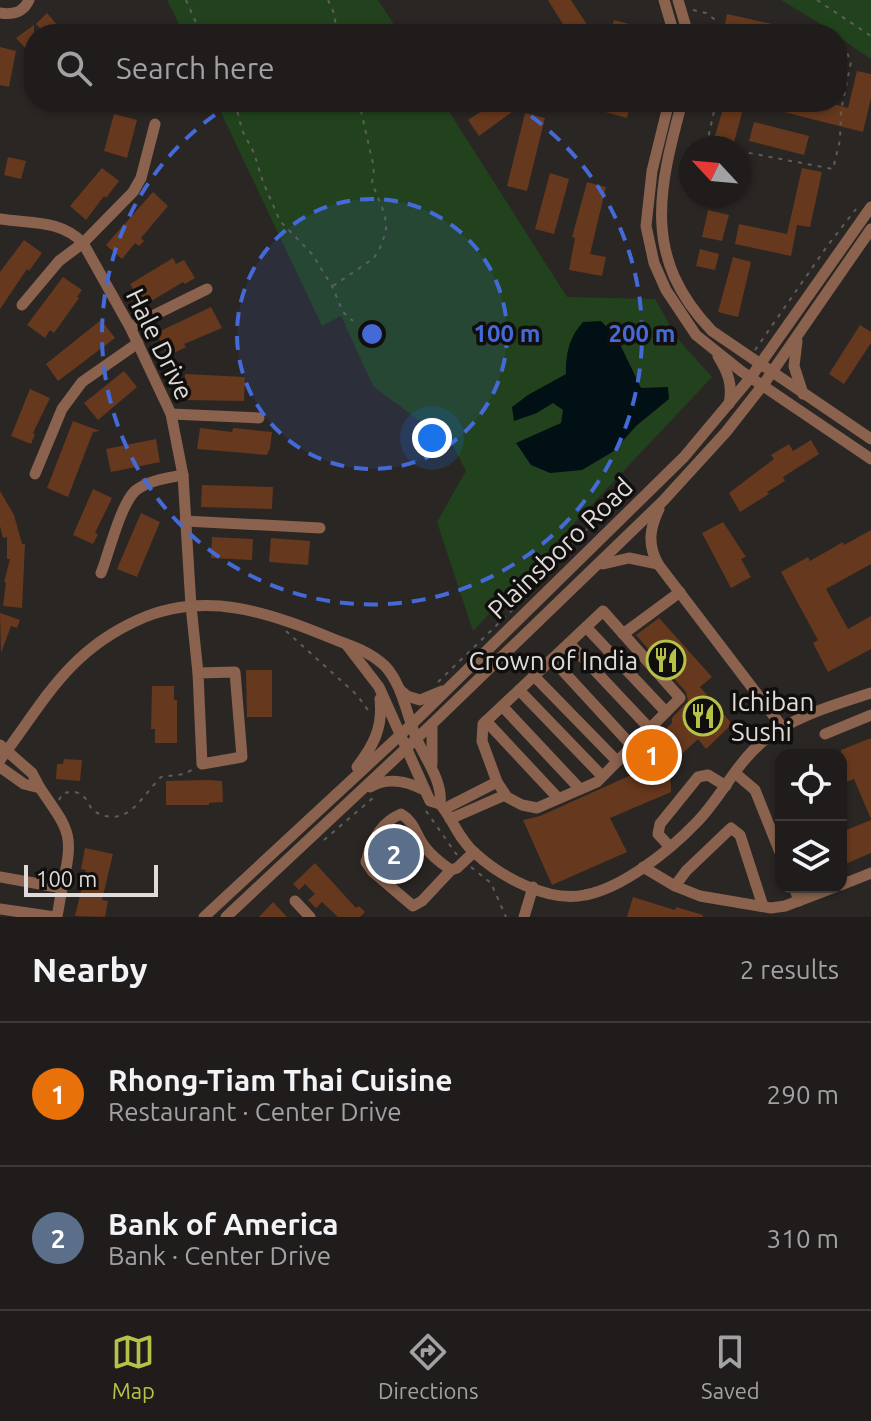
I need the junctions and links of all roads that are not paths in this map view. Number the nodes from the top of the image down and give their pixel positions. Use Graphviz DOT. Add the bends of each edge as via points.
graph roads {
  1 [pos="29,0"];
  2 [pos="664,0"];
  3 [pos="678,0"];
  4 [pos="0,13"];
  5 [pos="686,16"];
  6 [pos="671,24"];
  7 [pos="678,24"];
  8 [pos="687,24"];
  9 [pos="668,112"];
  10 [pos="678,112"];
  11 [pos="155,124"];
  12 [pos="664,145"];
  13 [pos="658,173"];
  14 [pos="866,205"];
  15 [pos="0,219"];
  16 [pos="871,229"];
  17 [pos="83,243"];
  18 [pos="666,253"];
  19 [pos="653,256"];
  20 [pos="207,289"];
  21 [pos="22,305"];
  22 [pos="130,327"];
  23 [pos="798,336"];
  24 [pos="138,343"];
  25 [pos="714,349"];
  26 [pos="755,362"];
  27 [pos="771,373"];
  28 [pos="751,377"];
  29 [pos="763,385"];
  30 [pos="804,394"];
  31 [pos="728,407"];
  32 [pos="171,414"];
  33 [pos="259,418"];
  34 [pos="871,439"];
  35 [pos="871,459"];
  36 [pos="35,474"];
  37 [pos="183,475"];
  38 [pos="663,501"];
  39 [pos="185,521"];
  40 [pos="320,528"];
  41 [pos="658,564"];
  42 [pos="101,573"];
  43 [pos="586,576"];
  44 [pos="680,592"];
  45 [pos="191,606"];
  46 [pos="586,627"];
  47 [pos="623,634"];
  48 [pos="569,643"];
  49 [pos="346,644"];
  50 [pos="552,659"];
  51 [pos="198,673"];
  52 [pos="534,676"];
  53 [pos="444,684"];
  54 [pos="379,687"];
  55 [pos="398,689"];
  56 [pos="519,690"];
  57 [pos="871,693"];
  58 [pos="502,706"];
  59 [pos="666,712"];
  60 [pos="871,715"];
  61 [pos="486,721"];
  62 [pos="432,724"];
  63 [pos="411,725"];
  64 [pos="783,728"];
  65 [pos="650,729"];
  66 [pos="825,734"];
  67 [pos="400,735"];
  68 [pos="417,738"];
  69 [pos="632,746"];
  70 [pos="405,749"];
  71 [pos="2,752"];
  72 [pos="617,761"];
  73 [pos="0,767"];
  74 [pos="433,772"];
  75 [pos="735,773"];
  76 [pos="602,776"];
  77 [pos="497,782"];
  78 [pos="726,786"];
  79 [pos="40,788"];
  80 [pos="580,789"];
  81 [pos="424,790"];
  82 [pos="338,791"];
  83 [pos="505,795"];
  84 [pos="356,796"];
  85 [pos="558,798"];
  86 [pos="445,810"];
  87 [pos="775,840"];
  88 [pos="670,847"];
  89 [pos="474,852"];
  90 [pos="643,867"];
  91 [pos="451,870"];
  92 [pos="871,873"];
  93 [pos="0,877"];
  94 [pos="847,883"];
  95 [pos="675,886"];
  96 [pos="533,887"];
  97 [pos="62,888"];
  98 [pos="823,893"];
  99 [pos="295,901"];
  100 [pos="763,906"];
  101 [pos="794,907"];
  102 [pos="0,909"];
  103 [pos="56,917"];
  104 [pos="204,917"];
  105 [pos="226,917"];
  106 [pos="310,917"];
  107 [pos="524,917"];
  1 -- 4 [label="street" via="21,11"];
  2 -- 6 [label="street"];
  3 -- 5 [label="street"];
  5 -- 7 [label="street"];
  5 -- 8 [label="street"];
  9 -- 12 [label="street"];
  10 -- 12 [label="street"];
  11 -- 17 [label="street" via="133,192"];
  12 -- 13 [label="street"];
  13 -- 18 [label="street"];
  13 -- 19 [label="street" via="646,226"];
  14 -- 26 [label="street, Plainsboro Road"];
  15 -- 17 [label="street" via="59,226"];
  16 -- 23 [label="street, Plainsboro Road"];
  17 -- 21 [label="street" via="59,261"];
  17 -- 22 [label="street, Hale Drive"];
  18 -- 19 [label="street"];
  18 -- 26 [label="street" via="693,311"];
  19 -- 25 [label="street" via="679,312"];
  20 -- 22 [label="street"];
  22 -- 24 [label="street, Hale Drive"];
  23 -- 27 [label="street, Plainsboro Road"];
  23 -- 30 [label="street" via="794,366"];
  24 -- 32 [label="street, Hale Drive"];
  24 -- 36 [label="street" via="82,382 62,409"];
  25 -- 28 [label="street"];
  25 -- 31 [label="street" via="728,371"];
  26 -- 27 [label="street"];
  26 -- 28 [label="street, Plainsboro Road"];
  27 -- 29 [label="street, Plainsboro Road"];
  27 -- 30 [label="street"];
  28 -- 29 [label="street"];
  28 -- 31 [label="street, Plainsboro Road"];
  29 -- 35 [label="street"];
  29 -- 38 [label="street, Plainsboro Road"];
  30 -- 34 [label="street"];
  31 -- 53 [label="street, Plainsboro Road" via="674,468"];
  32 -- 33 [label="street"];
  32 -- 37 [label="street, Hale Drive"];
  37 -- 39 [label="street, Hale Drive"];
  37 -- 42 [label="street" via="135,492"];
  38 -- 41 [label="street" via="650,537"];
  38 -- 43 [label="street, Plainsboro Road"];
  39 -- 40 [label="street"];
  39 -- 45 [label="street, Hale Drive"];
  41 -- 43 [label="street" via="614,559"];
  41 -- 44 [label="street"];
  43 -- 62 [label="street, Plainsboro Road"];
  44 -- 47 [label="street"];
  44 -- 64 [label="street"];
  45 -- 49 [label="street" via="242,608 280,617"];
  45 -- 51 [label="street, Hale Drive"];
  45 -- 71 [label="street" via="140,619 78,658"];
  46 -- 47 [label="street" via="603,611"];
  46 -- 48 [label="street"];
  46 -- 59 [label="street"];
  47 -- 59 [label="street" via="680,698"];
  48 -- 50 [label="street"];
  48 -- 65 [label="street"];
  49 -- 54 [label="street"];
  49 -- 55 [label="street" via="379,661"];
  50 -- 52 [label="street"];
  50 -- 69 [label="street"];
  51 -- 51 [label="street, Hale Drive" via="235,672 242,757 202,764"];
  52 -- 56 [label="street"];
  52 -- 72 [label="street"];
  53 -- 55 [label="street" via="420,700"];
  53 -- 63 [label="street, Plainsboro Road"];
  54 -- 67 [label="street"];
  54 -- 82 [label="street" via="382,717 376,739"];
  55 -- 63 [label="street"];
  56 -- 58 [label="street"];
  56 -- 76 [label="street"];
  57 -- 64 [label="street"];
  58 -- 61 [label="street"];
  58 -- 80 [label="street"];
  59 -- 65 [label="street"];
  60 -- 66 [label="street"];
  61 -- 77 [label="street" via="482,741"];
  61 -- 85 [label="street"];
  62 -- 68 [label="street, Plainsboro Road"];
  62 -- 74 [label="street"];
  63 -- 67 [label="street, Plainsboro Road"];
  63 -- 68 [label="street"];
  64 -- 75 [label="street" via="761,742"];
  65 -- 69 [label="street"];
  67 -- 70 [label="street"];
  67 -- 82 [label="street, Plainsboro Road"];
  68 -- 70 [label="street, Plainsboro Road"];
  68 -- 74 [label="street"];
  69 -- 72 [label="street"];
  70 -- 81 [label="street"];
  70 -- 84 [label="street, Plainsboro Road"];
  71 -- 79 [label="street" via="32,773"];
  72 -- 76 [label="street"];
  73 -- 79 [label="street"];
  74 -- 86 [label="street"];
  75 -- 78 [label="street"];
  75 -- 87 [label="street" via="755,790"];
  76 -- 80 [label="street"];
  77 -- 83 [label="street"];
  77 -- 86 [label="street"];
  78 -- 88 [label="street"];
  78 -- 88 [label="street" via="708,775 698,777 660,824 658,834"];
  79 -- 97 [label="street" via="65,824 70,849"];
  80 -- 85 [label="street"];
  81 -- 84 [label="street" via="393,781"];
  81 -- 86 [label="street"];
  82 -- 104 [label="street, Plainsboro Road"];
  83 -- 85 [label="street" via="537,808"];
  83 -- 86 [label="street"];
  84 -- 105 [label="street, Plainsboro Road"];
  86 -- 89 [label="street"];
  88 -- 90 [label="street"];
  89 -- 91 [label="street"];
  89 -- 96 [label="street"];
  90 -- 95 [label="street"];
  90 -- 96 [label="street" via="584,896"];
  91 -- 91 [label="street" via="425,847 401,814 389,819 366,862 413,906"];
  92 -- 94 [label="street"];
  93 -- 97 [label="street"];
  95 -- 100 [label="street" via="700,896"];
  95 -- 100 [label="street" via="731,828 740,835"];
  96 -- 107 [label="street"];
  97 -- 103 [label="street"];
  98 -- 101 [label="street"];
  99 -- 106 [label="street"];
  100 -- 101 [label="street"];
  102 -- 103 [label="street"];
}
